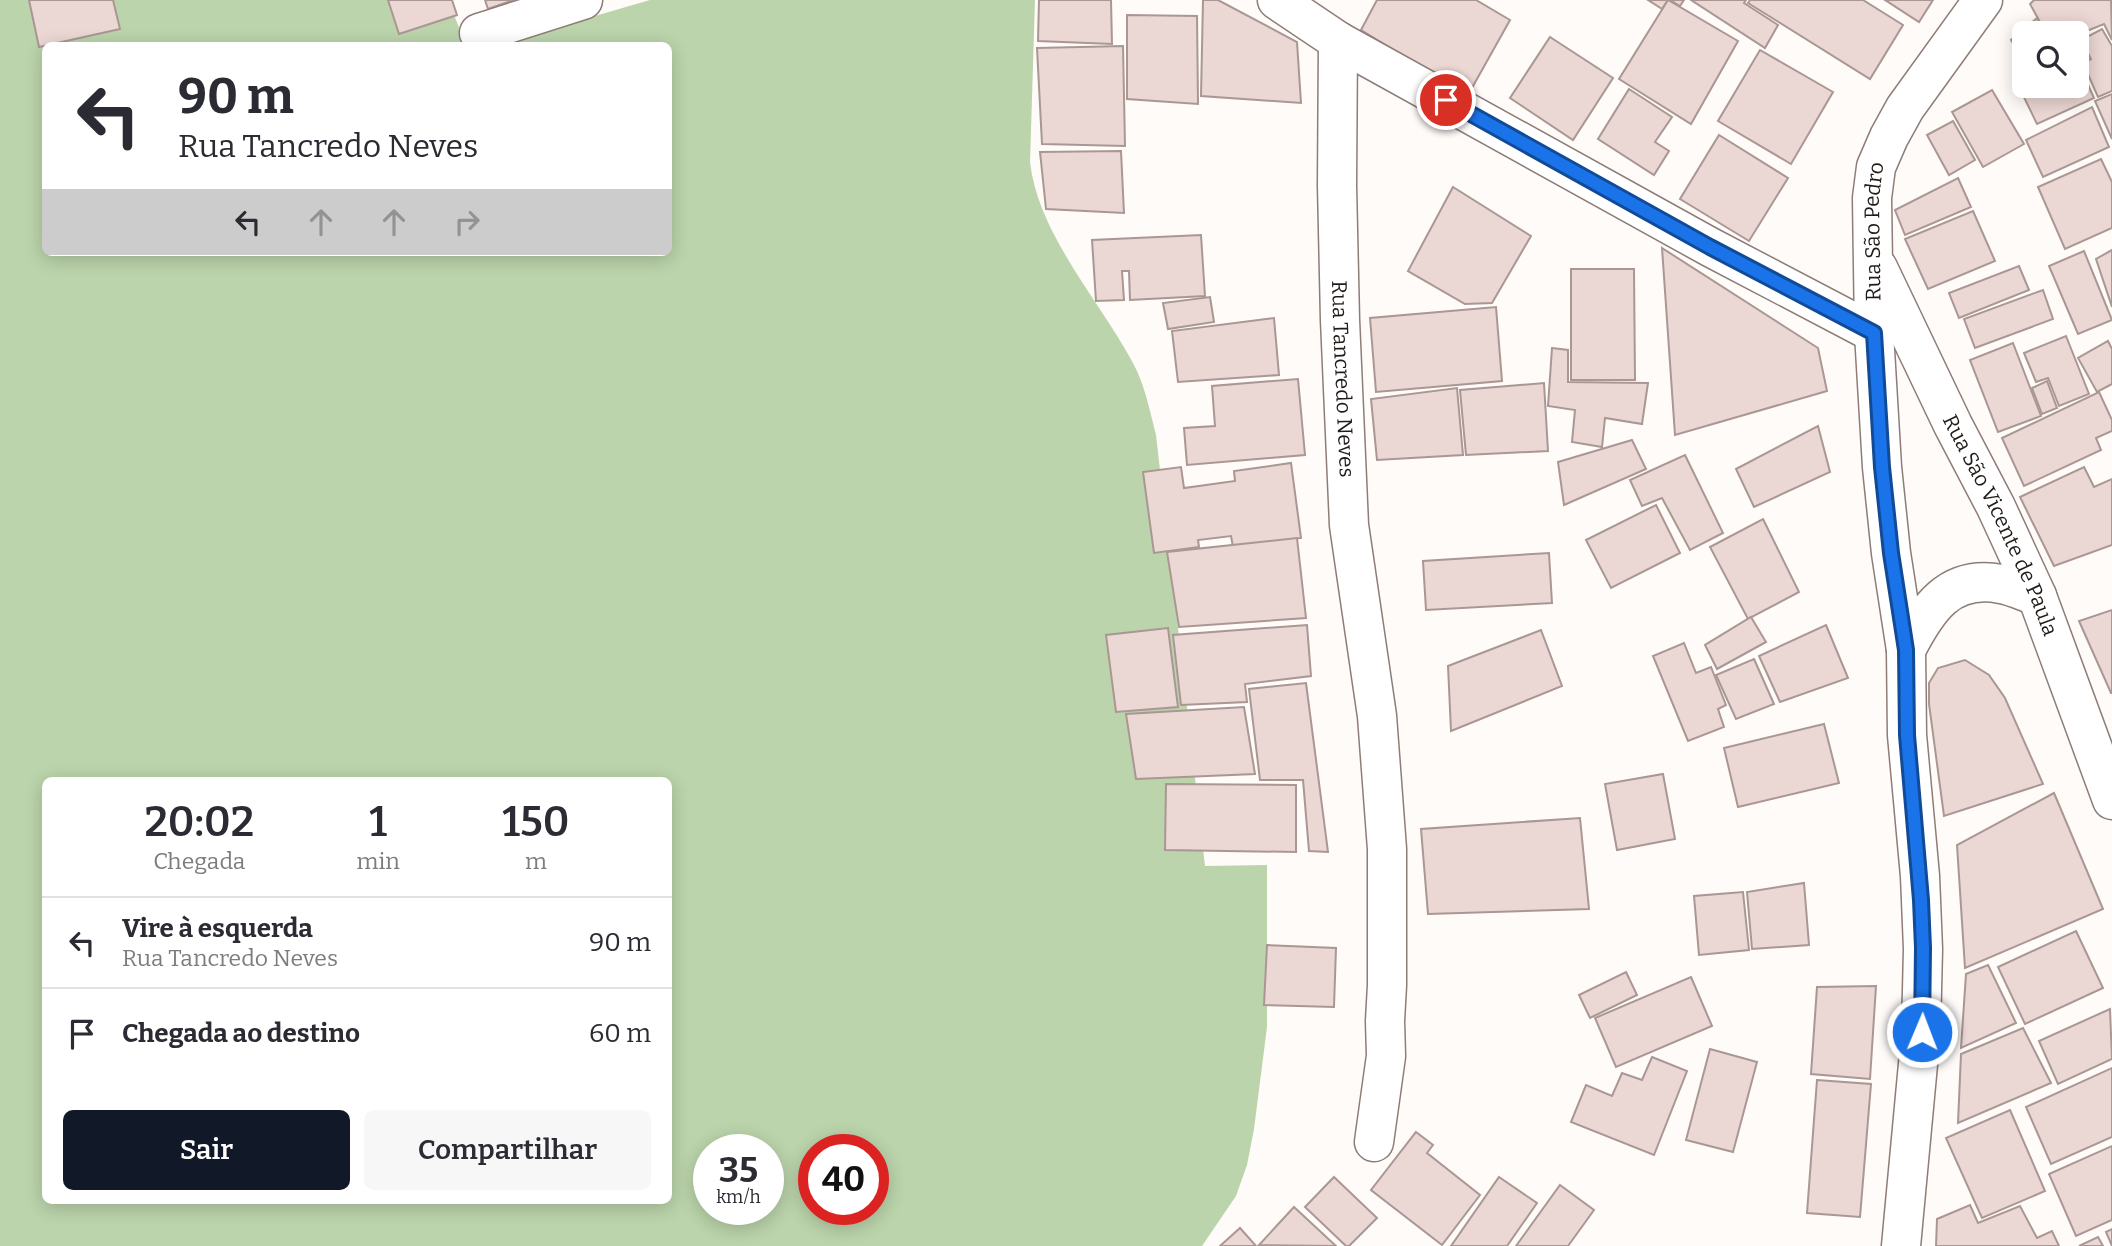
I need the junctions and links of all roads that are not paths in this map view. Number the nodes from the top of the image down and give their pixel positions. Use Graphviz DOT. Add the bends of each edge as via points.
graph roads {
  1 [pos="583,0"];
  2 [pos="1277,0"];
  3 [pos="1983,0"];
  4 [pos="479,33"];
  5 [pos="1338,41"];
  6 [pos="1873,257"];
  7 [pos="1874,333"];
  8 [pos="2037,596"];
  9 [pos="1906,650"];
  10 [pos="2112,800"];
  11 [pos="1374,1142"];
  12 [pos="1901,1246"];
  1 -- 4 [label="street"];
  2 -- 5 [label="street"];
  3 -- 6 [label="street, Rua São Pedro" via="1905,108 1880,157 1872,198"];
  5 -- 7 [label="street"];
  5 -- 11 [label="street, Rua Tancredo Neves" via="1337,212 1349,525 1377,716 1387,849 1386,1056"];
  6 -- 7 [label="street, Rua São Pedro"];
  6 -- 8 [label="street, Rua São Vicente de Paula"];
  7 -- 9 [label="street, Rua São Pedro" via="1882,467"];
  8 -- 9 [label="street" via="2004,585 1963,584 1928,611"];
  8 -- 10 [label="street, Rua São Vicente de Paula"];
  9 -- 12 [label="street, Rua São Pedro" via="1907,735 1923,948 1922,1032"];
}
